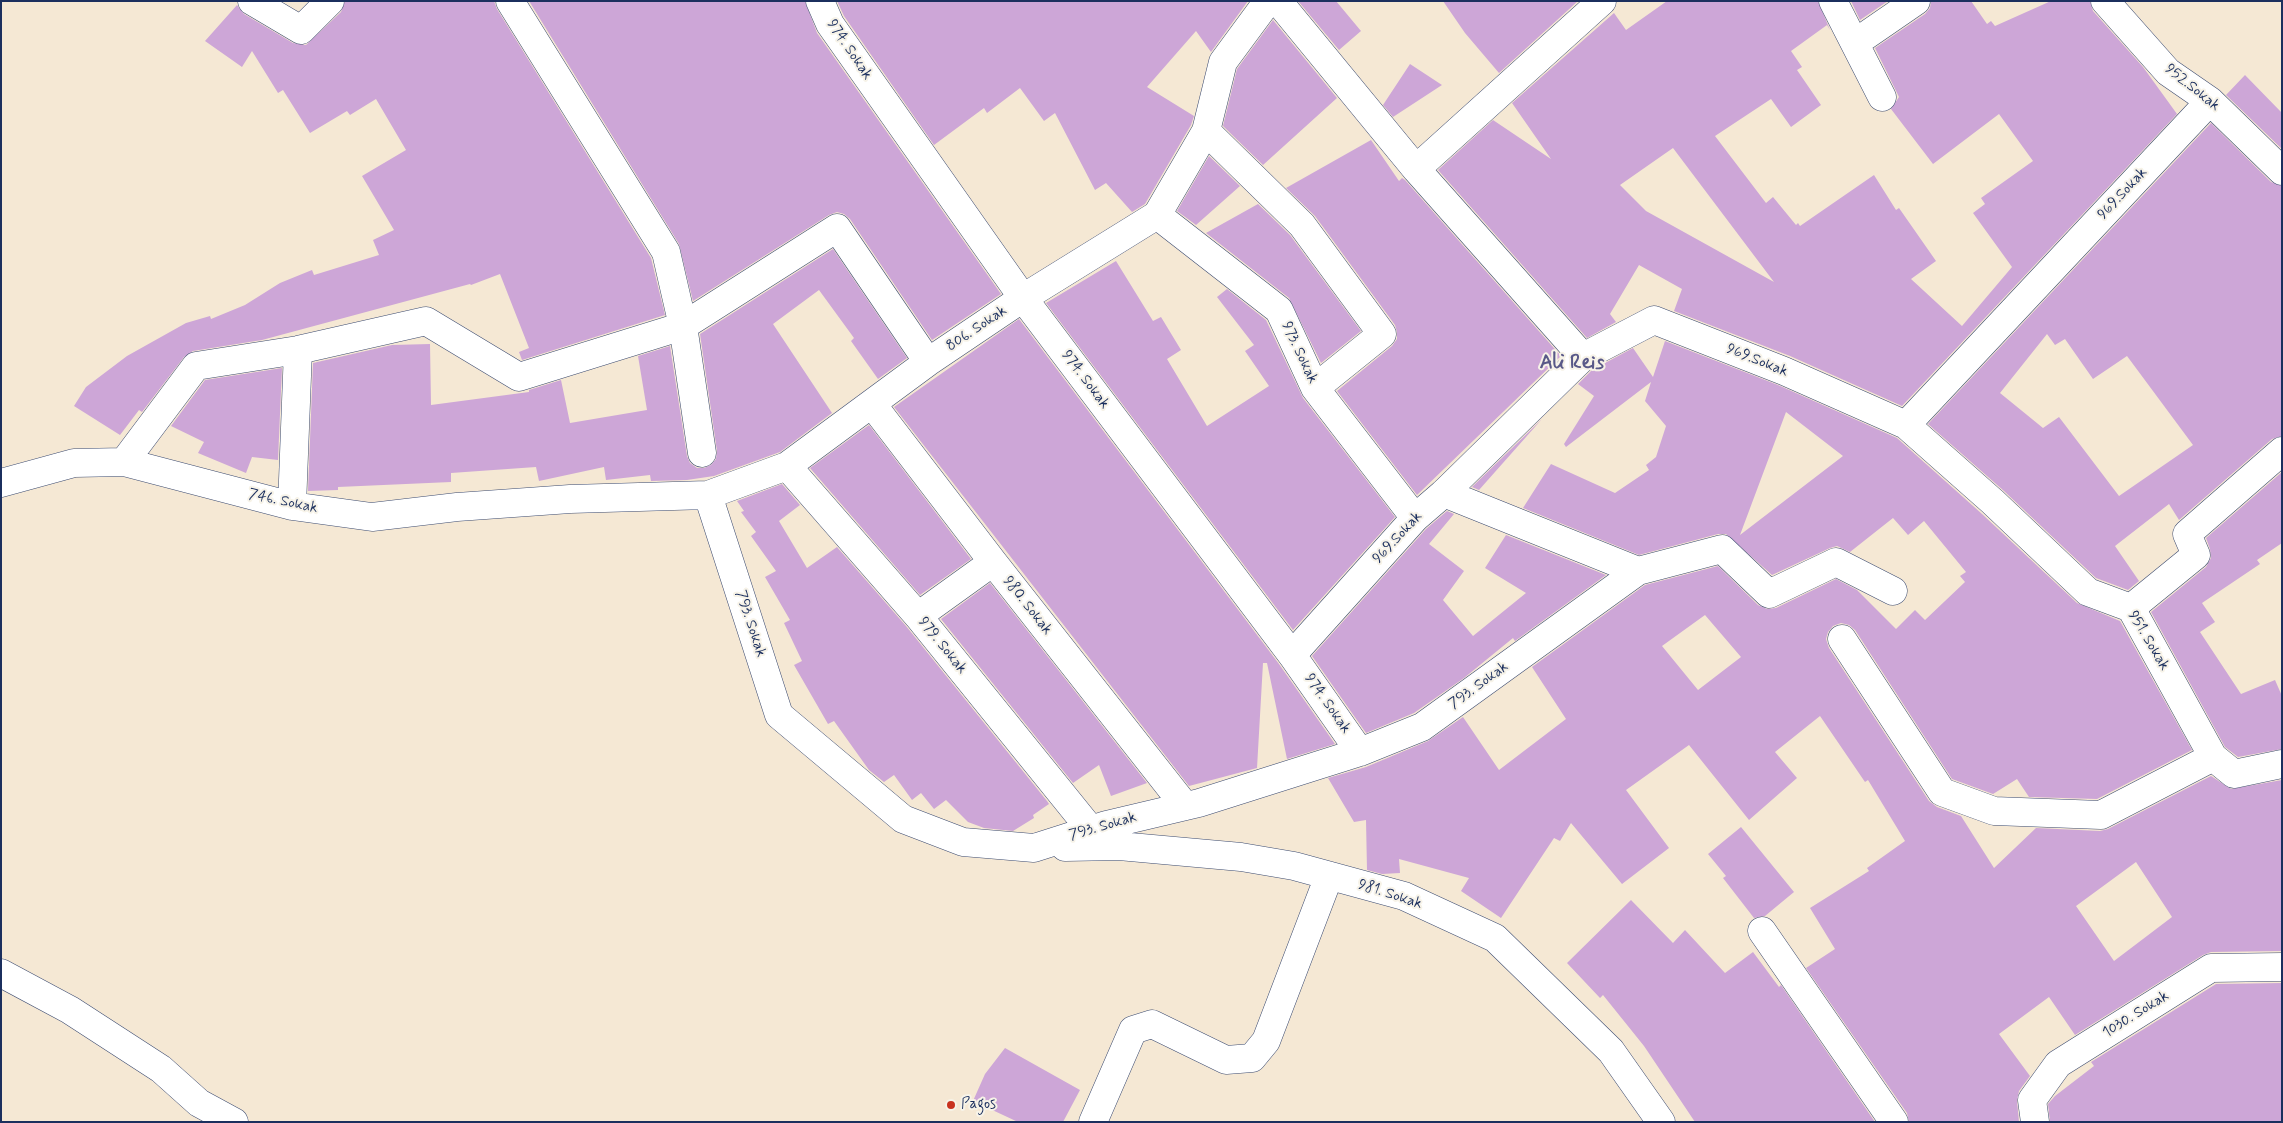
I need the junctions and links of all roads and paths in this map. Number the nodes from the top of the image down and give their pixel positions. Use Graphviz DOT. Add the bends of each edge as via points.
graph roads {
  1 [pos="252,1"];
  2 [pos="330,1"];
  3 [pos="510,1"];
  4 [pos="820,1"];
  5 [pos="1268,1"];
  6 [pos="1278,1"];
  7 [pos="1602,1"];
  8 [pos="1832,1"];
  9 [pos="1916,1"];
  10 [pos="2105,1"];
  11 [pos="1855,44"];
  12 [pos="1882,97"];
  13 [pos="2210,101"];
  14 [pos="1206,131"];
  15 [pos="1416,169"];
  16 [pos="2282,171"];
  17 [pos="1157,215"];
  18 [pos="1023,298"];
  19 [pos="683,326"];
  20 [pos="298,350"];
  21 [pos="1584,357"];
  22 [pos="928,362"];
  23 [pos="1315,388"];
  24 [pos="872,404"];
  25 [pos="1906,425"];
  26 [pos="2282,451"];
  27 [pos="702,453"];
  28 [pos="124,462"];
  29 [pos="788,466"];
  30 [pos="1,483"];
  31 [pos="1444,493"];
  32 [pos="708,495"];
  33 [pos="570,499"];
  34 [pos="292,506"];
  35 [pos="1414,518"];
  36 [pos="993,562"];
  37 [pos="1638,570"];
  38 [pos="1893,591"];
  39 [pos="2131,608"];
  40 [pos="918,616"];
  41 [pos="1842,639"];
  42 [pos="1292,655"];
  43 [pos="1360,752"];
  44 [pos="2213,756"];
  45 [pos="2282,764"];
  46 [pos="1185,806"];
  47 [pos="1091,830"];
  48 [pos="1034,848"];
  49 [pos="1329,876"];
  50 [pos="1762,931"];
  51 [pos="2282,967"];
  52 [pos="1,973"];
  53 [pos="234,1122"];
  54 [pos="1093,1122"];
  55 [pos="1661,1122"];
  56 [pos="1894,1122"];
  57 [pos="2035,1122"];
  1 -- 2 [label="street" via="301,30"];
  3 -- 19 [label="street" via="666,252"];
  4 -- 18 [label="street, 974. Sokak" via="830,24"];
  5 -- 14 [label="street, 806. Sokak" via="1223,62"];
  6 -- 15 [label="street"];
  7 -- 15 [label="street"];
  8 -- 11 [label="street"];
  9 -- 11 [label="street"];
  10 -- 13 [label="street, 952.Sokak" via="2168,72"];
  11 -- 12 [label="street"];
  13 -- 16 [label="street, 952.Sokak"];
  13 -- 25 [label="street, 969.Sokak"];
  14 -- 17 [label="street, 806. Sokak"];
  14 -- 23 [label="street" via="1302,225 1382,334"];
  15 -- 21 [label="street"];
  17 -- 18 [label="street, 806. Sokak"];
  17 -- 23 [label="street, 973. Sokak" via="1280,310"];
  18 -- 22 [label="street, 806. Sokak"];
  18 -- 42 [label="street, 974. Sokak"];
  19 -- 20 [label="street" via="519,377 426,321"];
  19 -- 22 [label="street" via="837,228"];
  19 -- 27 [label="street"];
  20 -- 28 [label="street" via="196,366"];
  20 -- 34 [label="street"];
  21 -- 25 [label="street, 969.Sokak" via="1654,320 1784,371"];
  21 -- 31 [label="street, 969.Sokak"];
  22 -- 24 [label="street, 806. Sokak"];
  23 -- 35 [label="street, 973. Sokak"];
  24 -- 29 [label="street, 806. Sokak"];
  24 -- 36 [label="street, 980. Sokak"];
  25 -- 39 [label="street, 951. Sokak" via="2088,592"];
  26 -- 39 [label="street" via="2187,534 2196,555"];
  28 -- 30 [label="street, 746. Sokak" via="74,463"];
  28 -- 34 [label="street, 746. Sokak"];
  29 -- 32 [label="street, 806. Sokak"];
  29 -- 40 [label="street, 979. Sokak"];
  31 -- 35 [label="street, 969.Sokak"];
  31 -- 37 [label="street"];
  32 -- 33 [label="street, 806. Sokak"];
  32 -- 48 [label="street, 793. Sokak" via="779,714 903,820 963,842"];
  33 -- 34 [label="street, 746. Sokak" via="372,517"];
  35 -- 42 [label="street, 969.Sokak"];
  36 -- 40 [label="street"];
  36 -- 46 [label="street, 980. Sokak"];
  37 -- 38 [label="street" via="1722,548 1769,594 1836,562"];
  37 -- 43 [label="street, 793. Sokak" via="1422,727"];
  39 -- 44 [label="street, 951. Sokak"];
  40 -- 47 [label="street, 979. Sokak"];
  41 -- 44 [label="street" via="1942,792 1994,811 2101,815"];
  42 -- 43 [label="street, 974. Sokak"];
  43 -- 46 [label="street, 793. Sokak"];
  44 -- 45 [label="street, 951. Sokak" via="2234,774"];
  46 -- 47 [label="street, 793. Sokak"];
  47 -- 48 [label="street, 793. Sokak"];
  48 -- 49 [label="street, 981. Sokak" via="1119,846 1241,857"];
  49 -- 54 [label="street" via="1266,1041 1252,1058 1226,1060 1152,1024 1133,1030"];
  49 -- 55 [label="street, 981. Sokak" via="1404,896 1495,938 1611,1050"];
  50 -- 56 [label="street"];
  51 -- 57 [label="street, 1030. Sokak" via="2211,968 2058,1064 2032,1100"];
  52 -- 53 [label="street" via="70,1010 161,1069 199,1103"];
}
